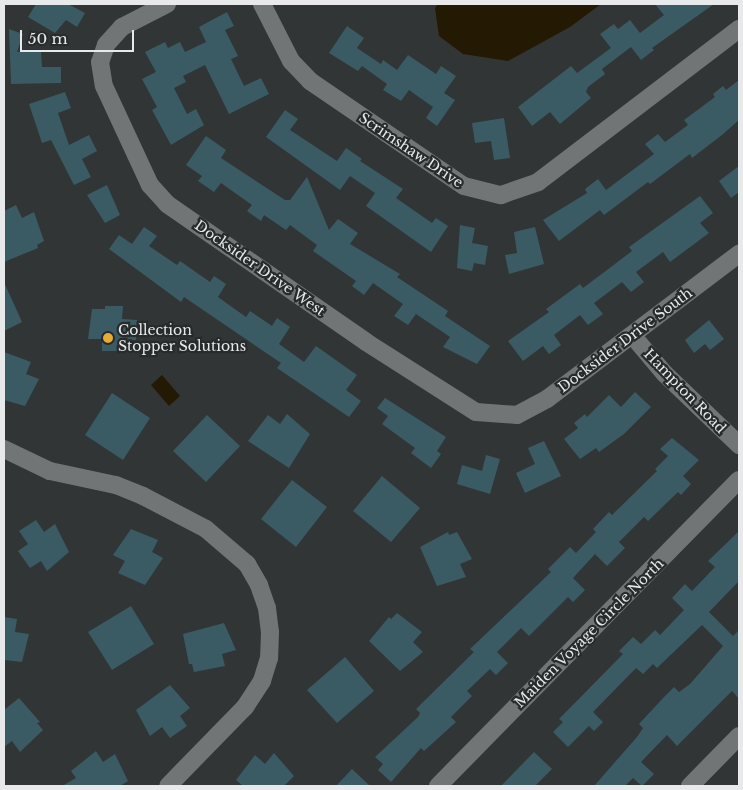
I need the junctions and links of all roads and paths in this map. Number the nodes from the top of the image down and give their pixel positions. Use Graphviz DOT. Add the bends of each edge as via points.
graph roads {
  1 [pos="167,4"];
  2 [pos="262,4"];
  3 [pos="739,29"];
  4 [pos="739,254"];
  5 [pos="632,335"];
  6 [pos="506,417"];
  7 [pos="739,445"];
  8 [pos="4,449"];
  9 [pos="739,480"];
  10 [pos="739,736"];
  11 [pos="168,786"];
  12 [pos="438,786"];
  13 [pos="690,786"];
  1 -- 6 [label="street, Docksider Drive West" via="122,27 106,45 100,62 104,86 150,185 167,204 366,342 476,412"];
  2 -- 3 [label="street, Scrimshaw Drive" via="291,61 310,81 464,186 501,195 538,182"];
  4 -- 5 [label="street, Docksider Drive South"];
  5 -- 6 [label="street, Docksider Drive South" via="547,399 517,415"];
  5 -- 7 [label="street, Hampton Road" via="665,374"];
  8 -- 11 [label="street" via="50,471 116,486 148,498 206,529 247,564 267,608 269,658 262,681 245,707"];
  9 -- 12 [label="street, Maiden Voyage Circle North"];
  10 -- 13 [label="street"];
}
